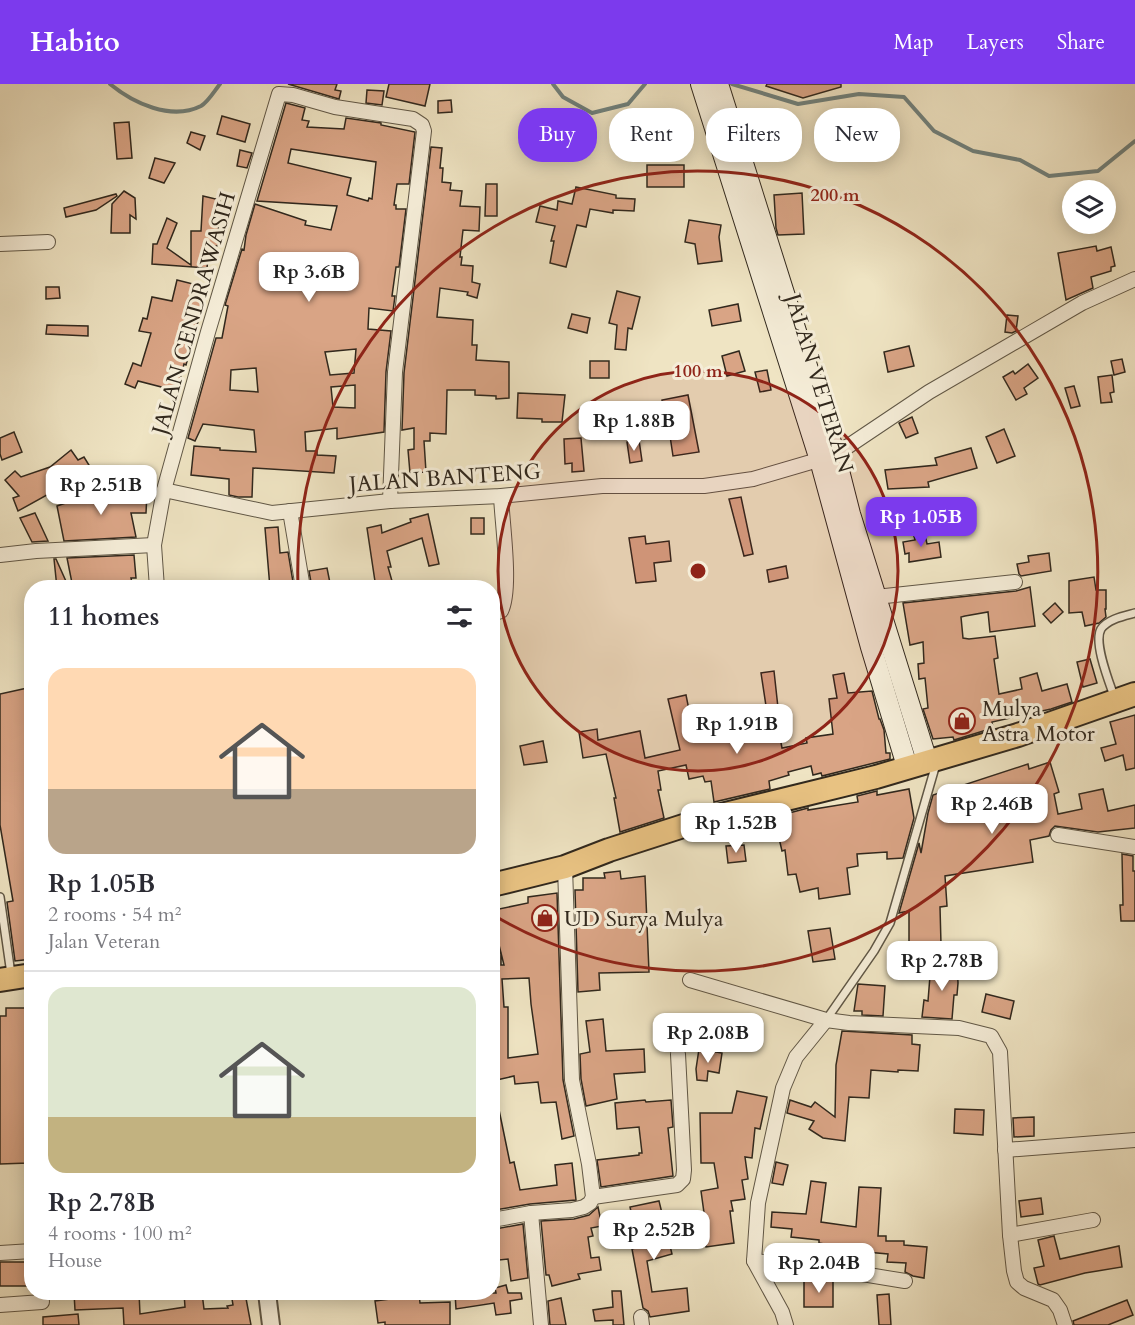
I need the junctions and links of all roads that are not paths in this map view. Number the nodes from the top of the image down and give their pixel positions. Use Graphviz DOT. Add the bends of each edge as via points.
graph roads {
  1 [pos="701,84"];
  2 [pos="281,91"];
  3 [pos="720,92"];
  4 [pos="48,242"];
  5 [pos="0,244"];
  6 [pos="1135,279"];
  7 [pos="827,458"];
  8 [pos="164,490"];
  9 [pos="501,496"];
  10 [pos="390,501"];
  11 [pos="290,511"];
  12 [pos="154,545"];
  13 [pos="0,555"];
  14 [pos="157,580"];
  15 [pos="302,580"];
  16 [pos="1015,582"];
  17 [pos="876,597"];
  18 [pos="500,611"];
  19 [pos="1135,614"];
  20 [pos="1125,698"];
  21 [pos="924,762"];
  22 [pos="1058,835"];
  23 [pos="1135,847"];
  24 [pos="565,867"];
  25 [pos="500,883"];
  26 [pos="0,897"];
  27 [pos="15,977"];
  28 [pos="690,980"];
  29 [pos="826,1020"];
  30 [pos="678,1054"];
  31 [pos="1135,1140"];
  32 [pos="1005,1150"];
  33 [pos="592,1197"];
  34 [pos="531,1213"];
  35 [pos="500,1219"];
  36 [pos="1093,1220"];
  37 [pos="1010,1235"];
  38 [pos="24,1252"];
  39 [pos="0,1253"];
  40 [pos="754,1261"];
  41 [pos="905,1281"];
  42 [pos="42,1300"];
  43 [pos="268,1300"];
  44 [pos="0,1305"];
  45 [pos="271,1325"];
  46 [pos="541,1325"];
  47 [pos="786,1325"];
  48 [pos="1065,1325"];
  1 -- 7 [label="main road, JALAN VETERAN"];
  2 -- 8 [label="street, JALAN CENDRAWASIH"];
  2 -- 10 [label="street" via="422,124 395,372"];
  3 -- 7 [label="main road, JALAN VETERAN"];
  4 -- 5 [label="street"];
  6 -- 7 [label="street, JALAN BANTENG" via="1082,303 922,396"];
  7 -- 9 [label="street, JALAN BANTENG" via="753,479 704,486 602,486"];
  7 -- 17 [label="main road, JALAN VETERAN"];
  7 -- 21 [label="main road, JALAN VETERAN" via="871,647"];
  8 -- 11 [label="street, JALAN BANTENG" via="272,513"];
  8 -- 12 [label="street, JALAN CENDRAWASIH"];
  9 -- 10 [label="street, JALAN BANTENG"];
  9 -- 18 [label="street" via="505,582"];
  10 -- 11 [label="street, JALAN BANTENG"];
  11 -- 15 [label="street"];
  12 -- 13 [label="street"];
  12 -- 14 [label="street, JALAN CENDRAWASIH"];
  16 -- 17 [label="street"];
  17 -- 21 [label="main road, JALAN VETERAN"];
  19 -- 20 [label="lane" via="1111,621 1101,629 1099,638 1101,653"];
  20 -- 21 [label="highway"];
  21 -- 24 [label="highway" via="705,819"];
  21 -- 29 [label="lane" via="890,923"];
  22 -- 23 [label="street"];
  24 -- 25 [label="highway"];
  24 -- 33 [label="street" via="572,1080"];
  26 -- 27 [label="lane"];
  28 -- 29 [label="street"];
  29 -- 32 [label="street" via="959,1028 991,1036 1000,1052"];
  29 -- 40 [label="street" via="796,1057 783,1088 758,1203"];
  30 -- 33 [label="street" via="683,1179 677,1185"];
  31 -- 32 [label="street"];
  32 -- 37 [label="street"];
  33 -- 34 [label="street" via="584,1207"];
  34 -- 35 [label="street"];
  34 -- 46 [label="street"];
  36 -- 37 [label="street"];
  37 -- 48 [label="street" via="1017,1282 1053,1300"];
  38 -- 39 [label="street"];
  40 -- 41 [label="street"];
  40 -- 47 [label="street"];
  42 -- 44 [label="street"];
  43 -- 45 [label="street"];
}
